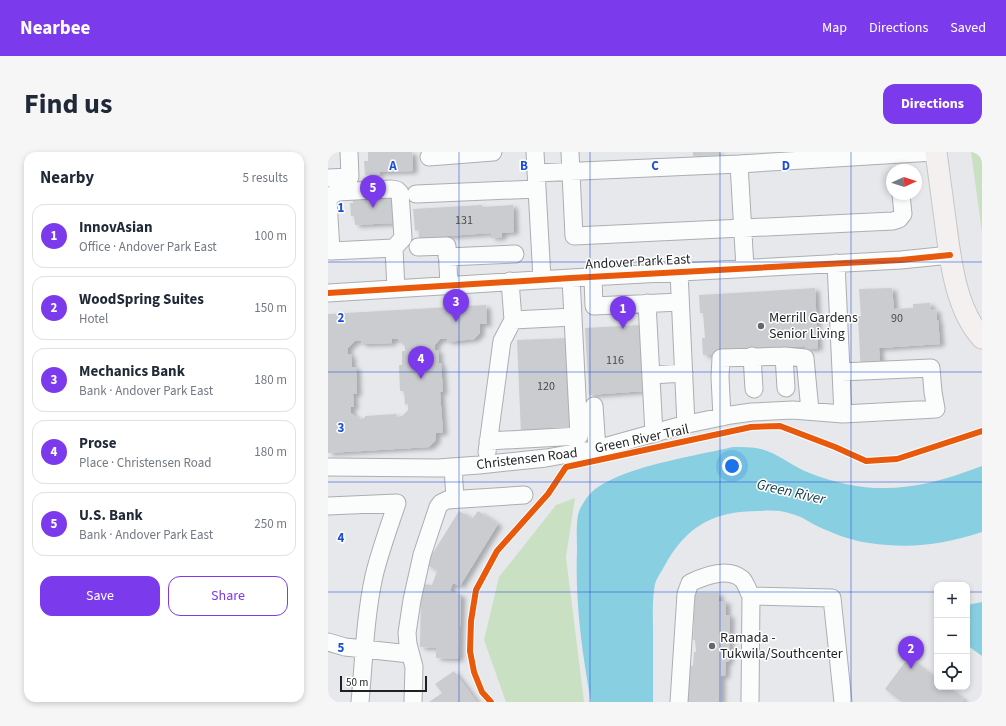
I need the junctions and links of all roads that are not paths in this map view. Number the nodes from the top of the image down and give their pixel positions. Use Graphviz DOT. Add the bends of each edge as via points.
graph roads {
  1 [pos="349,152"];
  2 [pos="493,152"];
  3 [pos="535,152"];
  4 [pos="570,152"];
  5 [pos="935,152"];
  6 [pos="428,157"];
  7 [pos="896,159"];
  8 [pos="739,164"];
  9 [pos="571,172"];
  10 [pos="328,178"];
  11 [pos="537,181"];
  12 [pos="416,194"];
  13 [pos="328,200"];
  14 [pos="902,200"];
  15 [pos="743,228"];
  16 [pos="418,247"];
  17 [pos="394,248"];
  18 [pos="515,254"];
  19 [pos="950,255"];
  20 [pos="447,257"];
  21 [pos="836,263"];
  22 [pos="745,268"];
  23 [pos="679,272"];
  24 [pos="593,277"];
  25 [pos="571,278"];
  26 [pos="542,280"];
  27 [pos="510,281"];
  28 [pos="449,285"];
  29 [pos="396,289"];
  30 [pos="328,293"];
  31 [pos="680,302"];
  32 [pos="647,303"];
  33 [pos="573,317"];
  34 [pos="513,320"];
  35 [pos="982,338"];
  36 [pos="752,356"];
  37 [pos="784,356"];
  38 [pos="841,372"];
  39 [pos="684,373"];
  40 [pos="651,376"];
  41 [pos="786,388"];
  42 [pos="754,390"];
  43 [pos="594,406"];
  44 [pos="810,412"];
  45 [pos="843,414"];
  46 [pos="722,417"];
  47 [pos="686,425"];
  48 [pos="654,434"];
  49 [pos="488,441"];
  50 [pos="597,449"];
  51 [pos="485,465"];
  52 [pos="328,467"];
  53 [pos="453,467"];
  54 [pos="524,495"];
  55 [pos="455,499"];
  56 [pos="328,506"];
  57 [pos="751,596"];
  58 [pos="329,647"];
  59 [pos="365,649"];
  60 [pos="410,654"];
  61 [pos="360,702"];
  62 [pos="413,702"];
  63 [pos="679,702"];
  64 [pos="750,702"];
  65 [pos="843,702"];
  1 -- 10 [label="street" via="350,177"];
  2 -- 6 [label="street"];
  3 -- 11 [label="street"];
  4 -- 9 [label="street"];
  5 -- 7 [label="street"];
  5 -- 19 [label="main road"];
  7 -- 8 [label="street"];
  8 -- 9 [label="street"];
  8 -- 15 [label="street"];
  9 -- 11 [label="street"];
  9 -- 15 [label="street" via="574,236"];
  11 -- 12 [label="street"];
  11 -- 26 [label="street"];
  13 -- 17 [label="street" via="331,251"];
  13 -- 17 [label="street" via="338,192 397,190 400,193 403,238"];
  14 -- 15 [label="street" via="903,214 894,221"];
  15 -- 22 [label="street"];
  16 -- 20 [label="street" via="447,246"];
  17 -- 29 [label="street"];
  18 -- 20 [label="street"];
  19 -- 21 [label="street, Andover Park East"];
  19 -- 35 [label="main road" via="965,312"];
  20 -- 28 [label="street"];
  21 -- 22 [label="street, Andover Park East"];
  21 -- 38 [label="street"];
  22 -- 23 [label="street, Andover Park East"];
  23 -- 24 [label="street, Andover Park East"];
  23 -- 31 [label="street"];
  24 -- 25 [label="street, Andover Park East"];
  24 -- 32 [label="street" via="594,306"];
  25 -- 26 [label="street, Andover Park East"];
  25 -- 33 [label="street"];
  26 -- 27 [label="street, Andover Park East"];
  27 -- 28 [label="street, Andover Park East"];
  27 -- 34 [label="street"];
  28 -- 29 [label="street, Andover Park East"];
  29 -- 30 [label="street, Andover Park East"];
  31 -- 32 [label="street"];
  31 -- 39 [label="street"];
  32 -- 40 [label="street"];
  33 -- 34 [label="street"];
  33 -- 49 [label="street" via="579,436"];
  34 -- 49 [label="street" via="502,342"];
  36 -- 37 [label="street"];
  36 -- 42 [label="street"];
  36 -- 46 [label="street" via="721,358"];
  37 -- 41 [label="street"];
  37 -- 44 [label="street" via="805,358"];
  38 -- 45 [label="street"];
  38 -- 45 [label="street, Christensen Road" via="931,368 936,409"];
  39 -- 40 [label="street"];
  39 -- 47 [label="street"];
  40 -- 48 [label="street"];
  43 -- 50 [label="street"];
  44 -- 45 [label="street, Christensen Road"];
  44 -- 46 [label="street, Christensen Road" via="775,410"];
  46 -- 47 [label="street, Christensen Road"];
  47 -- 48 [label="street, Christensen Road"];
  48 -- 50 [label="street, Christensen Road"];
  49 -- 51 [label="street"];
  50 -- 51 [label="street, Christensen Road"];
  51 -- 53 [label="street, Christensen Road"];
  52 -- 53 [label="street, Christensen Road"];
  53 -- 55 [label="street"];
  54 -- 55 [label="street"];
  55 -- 60 [label="street" via="447,500 438,507 422,554 407,633"];
  56 -- 59 [label="street" via="397,503 374,577"];
  57 -- 63 [label="street" via="743,580 735,575 714,574 690,583 686,594"];
  57 -- 64 [label="street"];
  57 -- 65 [label="street" via="832,598"];
  58 -- 59 [label="street"];
  59 -- 60 [label="street"];
  59 -- 61 [label="street"];
  60 -- 62 [label="street" via="414,667"];
}
